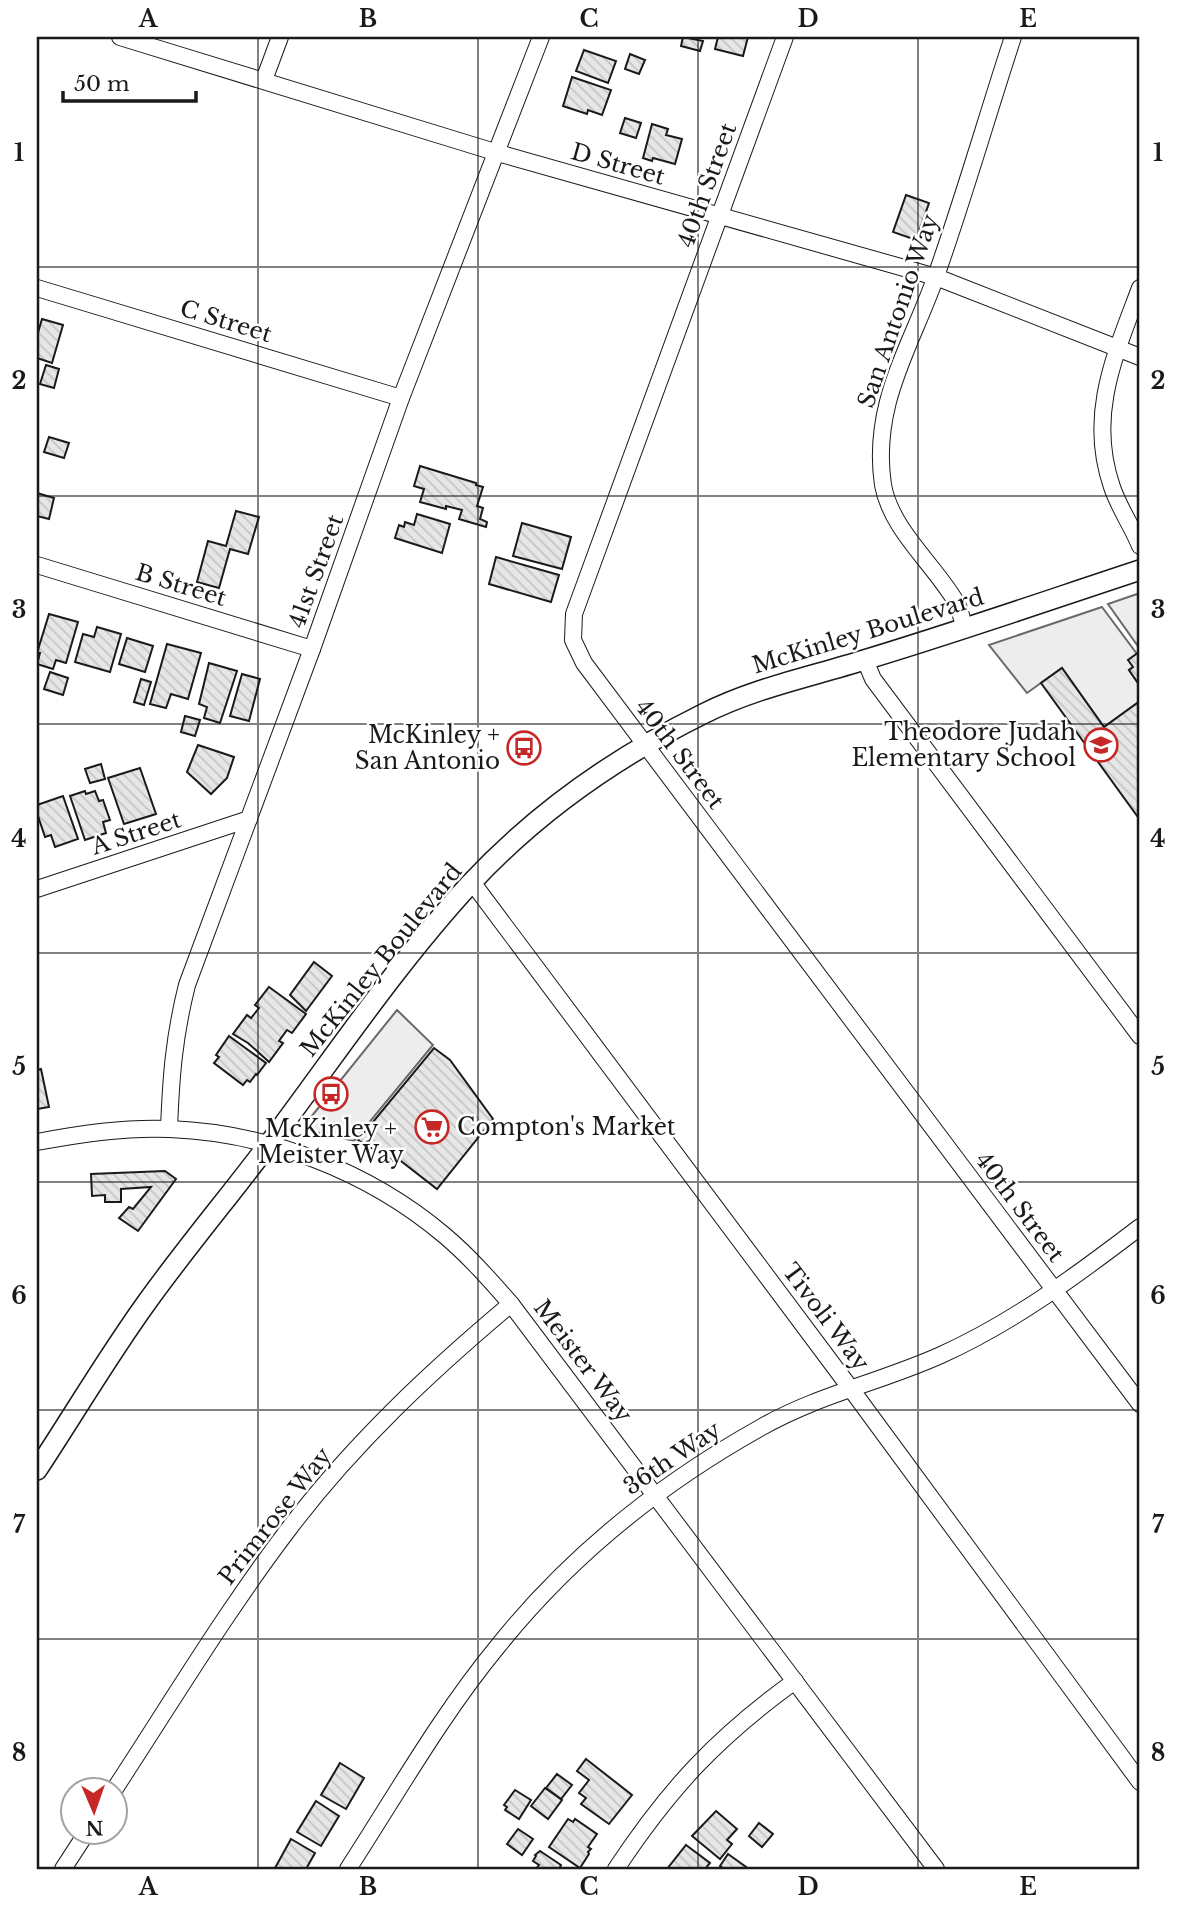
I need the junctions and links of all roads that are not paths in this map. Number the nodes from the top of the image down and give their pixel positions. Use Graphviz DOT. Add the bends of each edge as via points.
graph roads {
  1 [pos="120,37"];
  2 [pos="280,37"];
  3 [pos="541,37"];
  4 [pos="785,37"];
  5 [pos="1013,37"];
  6 [pos="264,80"];
  7 [pos="498,153"];
  8 [pos="719,217"];
  9 [pos="936,276"];
  10 [pos="37,288"];
  11 [pos="1140,288"];
  12 [pos="1118,349"];
  13 [pos="1140,357"];
  14 [pos="401,398"];
  15 [pos="1140,546"];
  16 [pos="37,565"];
  17 [pos="1140,570"];
  18 [pos="964,627"];
  19 [pos="312,649"];
  20 [pos="865,660"];
  21 [pos="645,745"];
  22 [pos="249,819"];
  23 [pos="472,882"];
  24 [pos="37,889"];
  25 [pos="1140,1036"];
  26 [pos="169,1129"];
  27 [pos="37,1142"];
  28 [pos="269,1144"];
  29 [pos="1140,1227"];
  30 [pos="1055,1291"];
  31 [pos="511,1304"];
  32 [pos="851,1389"];
  33 [pos="1140,1404"];
  34 [pos="37,1470"];
  35 [pos="655,1495"];
  36 [pos="795,1681"];
  37 [pos="123,1776"];
  38 [pos="1140,1782"];
  39 [pos="78,1846"];
  40 [pos="63,1869"];
  41 [pos="348,1869"];
  42 [pos="616,1869"];
  43 [pos="936,1869"];
  1 -- 6 [label="street, D Street"];
  2 -- 6 [label="street"];
  3 -- 7 [label="street, 41st Street"];
  4 -- 8 [label="street, 40th Street"];
  5 -- 9 [label="street, San Antonio Way"];
  6 -- 7 [label="street, D Street"];
  7 -- 8 [label="street, D Street"];
  7 -- 14 [label="street, 41st Street"];
  8 -- 9 [label="street, D Street"];
  8 -- 21 [label="street, 40th Street" via="572,627 584,663"];
  9 -- 12 [label="street, D Street"];
  9 -- 18 [label="street, San Antonio Way" via="886,404 884,486 895,516 955,601"];
  10 -- 14 [label="street, C Street"];
  11 -- 12 [label="street"];
  12 -- 13 [label="street, D Street"];
  12 -- 15 [label="street" via="1107,383 1102,435 1105,462 1122,512"];
  14 -- 19 [label="street, 41st Street"];
  16 -- 19 [label="street, B Street"];
  17 -- 18 [label="street, McKinley Boulevard"];
  18 -- 20 [label="street, McKinley Boulevard"];
  19 -- 22 [label="street, 41st Street"];
  20 -- 21 [label="street, McKinley Boulevard" via="755,691"];
  20 -- 25 [label="street" via="873,679"];
  21 -- 23 [label="street, McKinley Boulevard" via="552,808"];
  21 -- 30 [label="street, 40th Street"];
  22 -- 24 [label="street, A Street"];
  22 -- 26 [label="street, 41st Street" via="187,985 171,1066"];
  23 -- 28 [label="street, McKinley Boulevard" via="391,980"];
  23 -- 32 [label="street, Tivoli Way"];
  26 -- 27 [label="street, Meister Way" via="122,1130"];
  26 -- 28 [label="street, Meister Way"];
  28 -- 31 [label="street, Meister Way" via="338,1168 394,1198 445,1235"];
  28 -- 34 [label="street, McKinley Boulevard" via="144,1306"];
  29 -- 30 [label="street, 36th Way"];
  30 -- 32 [label="street, 36th Way" via="942,1355"];
  30 -- 33 [label="street, 40th Street"];
  31 -- 35 [label="street, Meister Way"];
  31 -- 37 [label="street, Primrose Way" via="409,1394 323,1486 249,1583"];
  32 -- 35 [label="street, 36th Way" via="762,1426"];
  32 -- 38 [label="street, Tivoli Way"];
  35 -- 36 [label="street, Meister Way"];
  35 -- 41 [label="street, 36th Way" via="568,1569 497,1647"];
  36 -- 42 [label="street" via="733,1728 678,1783"];
  36 -- 43 [label="street, Meister Way"];
  39 -- 40 [label="street"];
}
